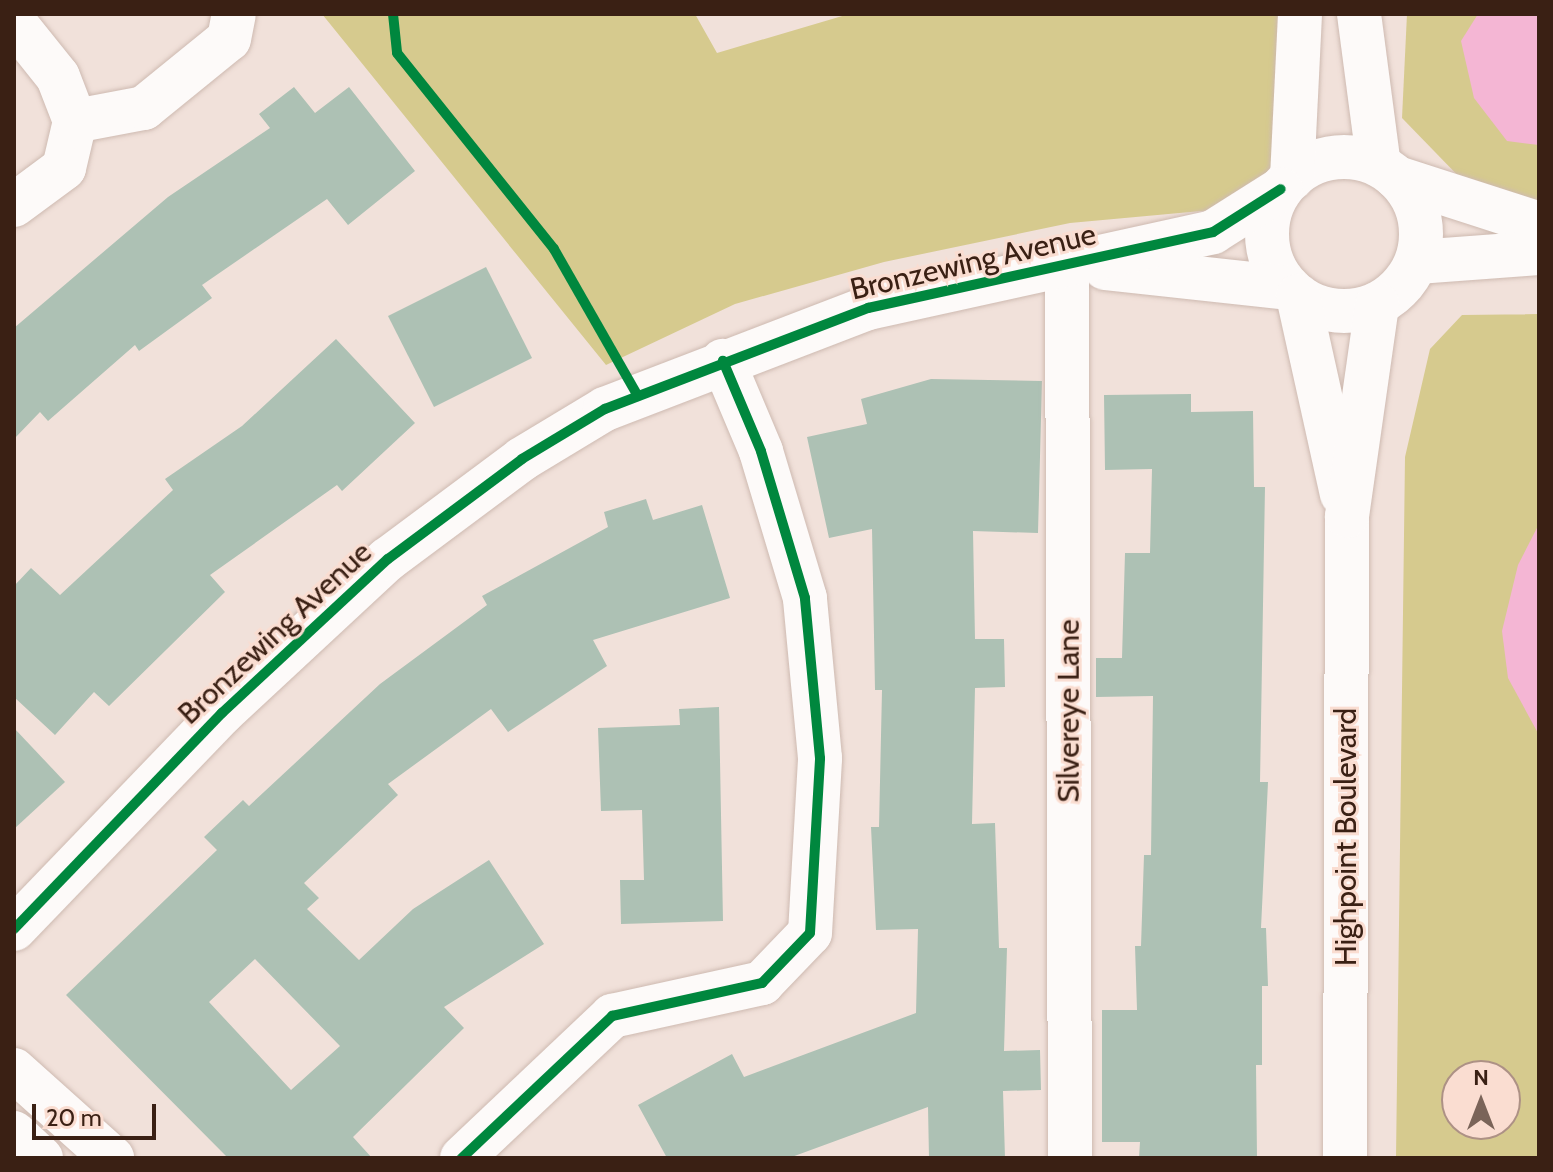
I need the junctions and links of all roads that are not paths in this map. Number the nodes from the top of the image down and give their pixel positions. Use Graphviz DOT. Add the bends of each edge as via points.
graph roads {
  1 [pos="234,14"];
  2 [pos="1300,14"];
  3 [pos="1359,14"];
  4 [pos="14,22"];
  5 [pos="75,121"];
  6 [pos="1388,172"];
  7 [pos="1287,183"];
  8 [pos="14,205"];
  9 [pos="1539,224"];
  10 [pos="1539,253"];
  11 [pos="1417,262"];
  12 [pos="1067,264"];
  13 [pos="1293,292"];
  14 [pos="1377,304"];
  15 [pos="723,361"];
  16 [pos="1347,516"];
  17 [pos="14,929"];
  18 [pos="14,1070"];
  19 [pos="14,1133"];
  20 [pos="41,1158"];
  21 [pos="112,1158"];
  22 [pos="462,1158"];
  23 [pos="1070,1158"];
  24 [pos="1345,1158"];
  1 -- 5 [label="street" via="229,39 144,108"];
  2 -- 7 [label="street"];
  3 -- 6 [label="street"];
  4 -- 5 [label="street" via="58,77"];
  5 -- 8 [label="street" via="64,168"];
  6 -- 7 [label="street" via="1334,158"];
  6 -- 9 [label="street"];
  6 -- 11 [label="street" via="1420,217"];
  7 -- 12 [label="street, Bronzewing Avenue" via="1213,232"];
  7 -- 13 [label="street" via="1272,208 1269,250"];
  10 -- 11 [label="street"];
  11 -- 14 [label="street"];
  12 -- 13 [label="street, Bronzewing Avenue"];
  12 -- 15 [label="street, Bronzewing Avenue" via="868,308"];
  12 -- 23 [label="street, Silvereye Lane"];
  13 -- 14 [label="street" via="1336,310"];
  13 -- 16 [label="street, Highpoint Boulevard"];
  14 -- 16 [label="street, Highpoint Boulevard"];
  15 -- 17 [label="street, Bronzewing Avenue" via="605,409 522,459 388,559 222,713"];
  15 -- 22 [label="street" via="761,451 805,598 820,758 810,933 762,983 612,1016"];
  16 -- 24 [label="street, Highpoint Boulevard"];
  18 -- 21 [label="street"];
  19 -- 20 [label="street"];
}
